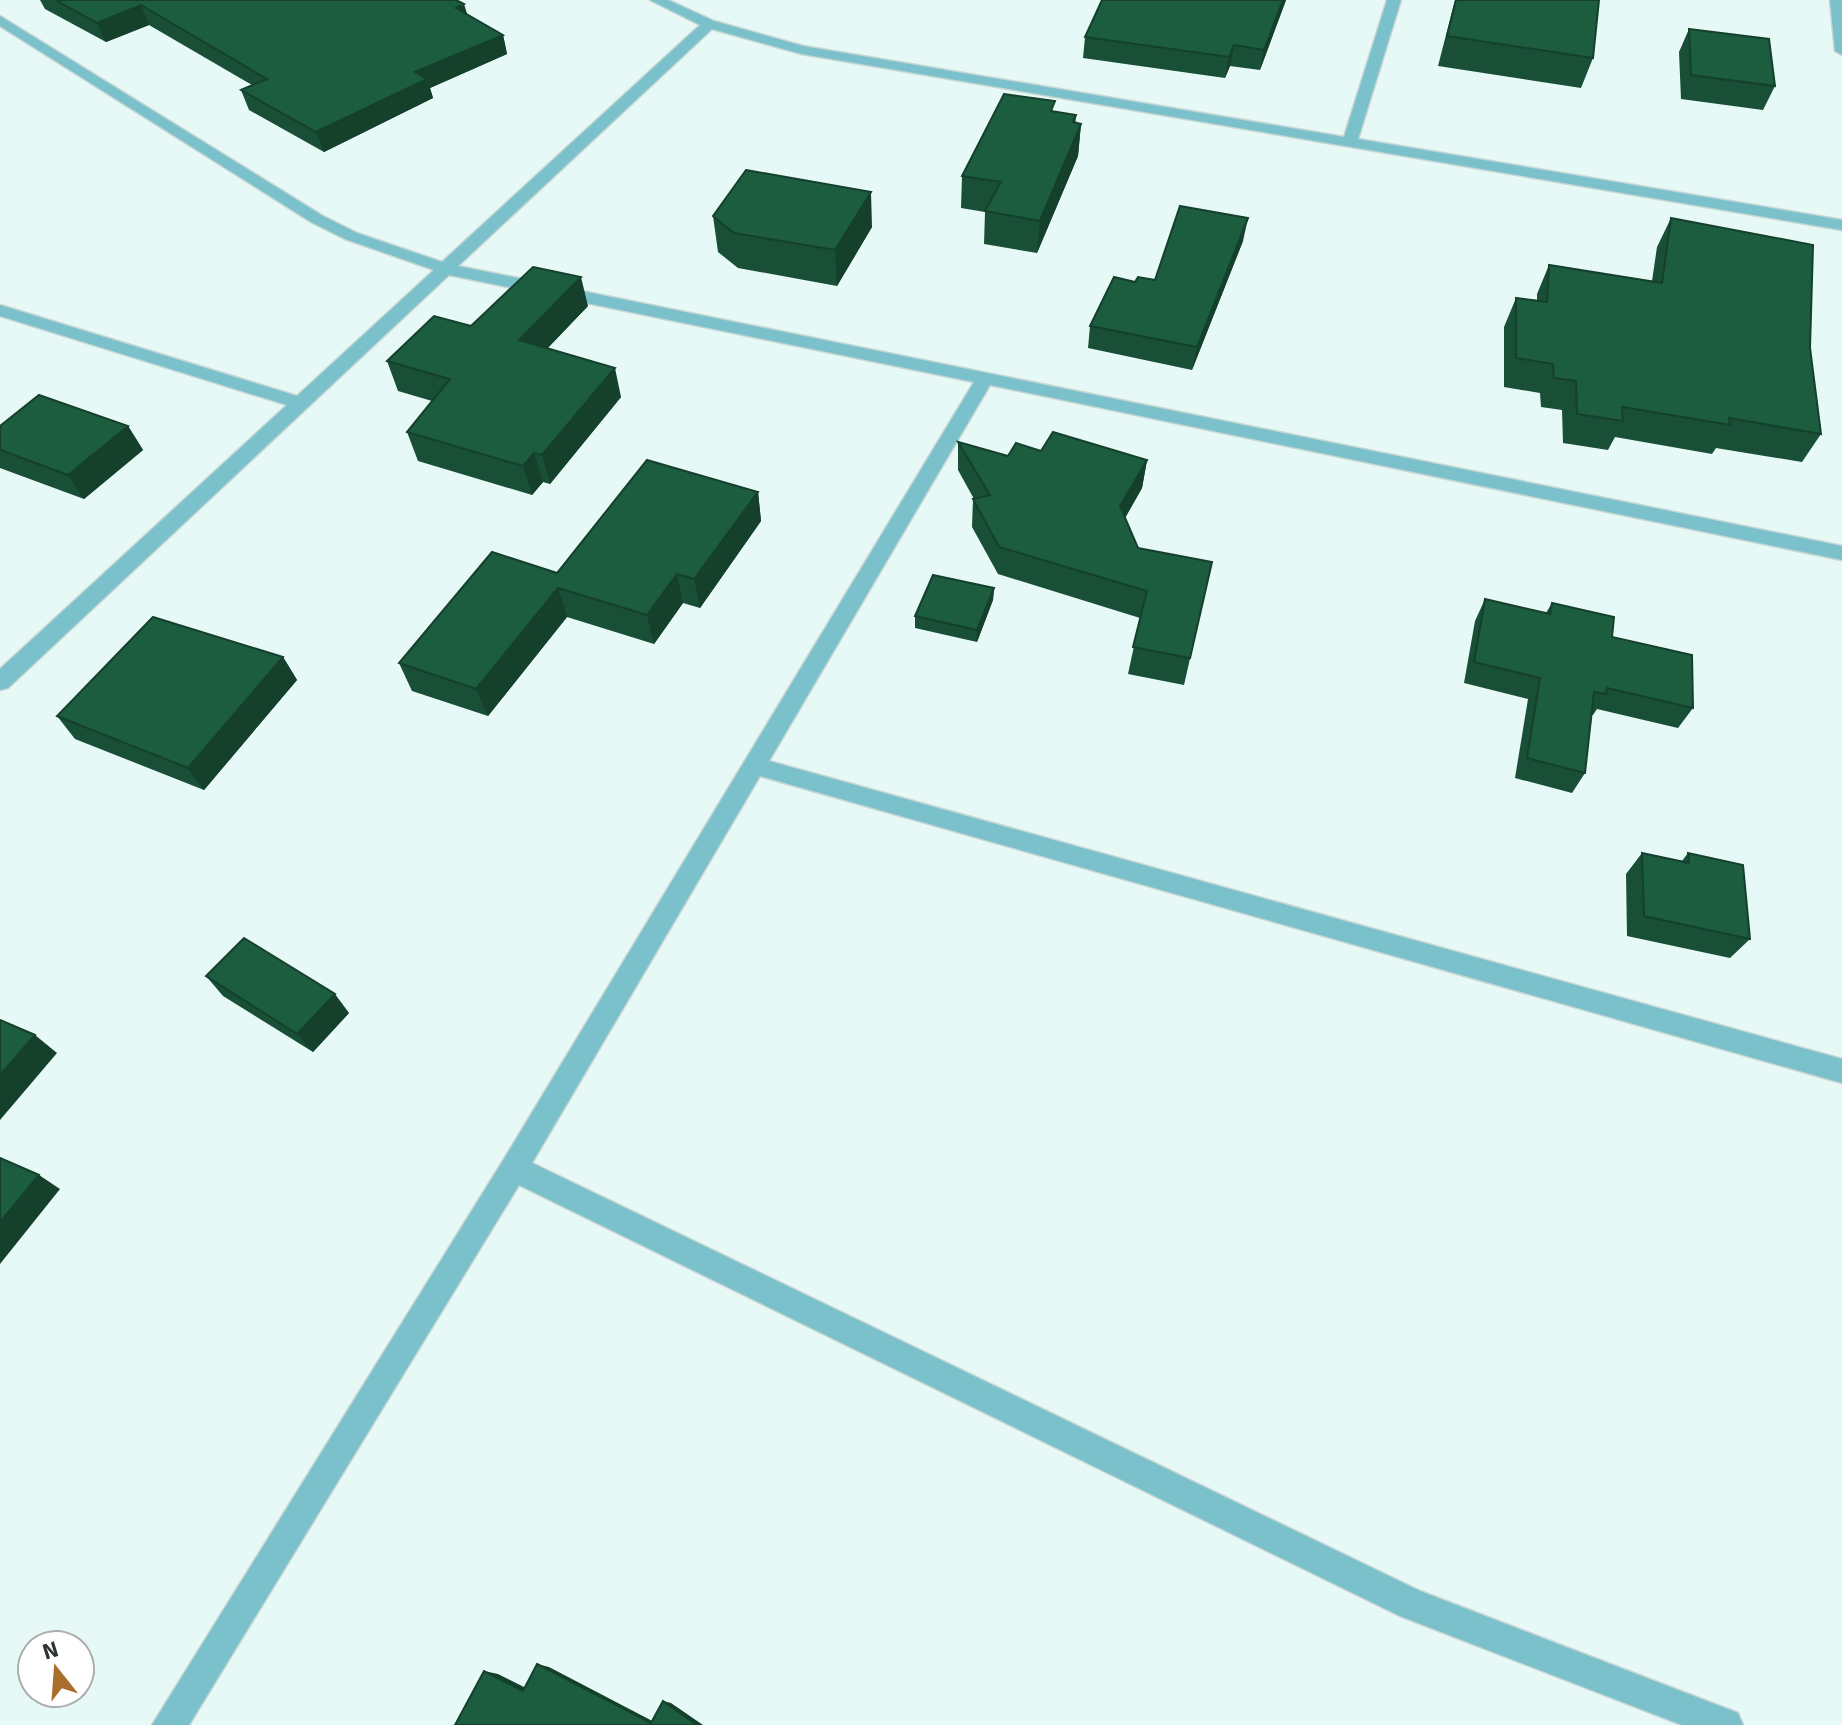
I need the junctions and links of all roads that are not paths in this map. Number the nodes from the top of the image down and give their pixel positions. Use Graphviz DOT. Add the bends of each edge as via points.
graph roads {
  1 [pos="657,0"];
  2 [pos="1394,0"];
  3 [pos="1837,0"];
  4 [pos="0,20"];
  5 [pos="709,24"];
  6 [pos="1842,51"];
  7 [pos="1349,144"];
  8 [pos="1842,225"];
  9 [pos="447,269"];
  10 [pos="0,310"];
  11 [pos="985,378"];
  12 [pos="299,403"];
  13 [pos="1842,553"];
  14 [pos="0,682"];
  15 [pos="752,765"];
  16 [pos="1842,1071"];
  17 [pos="514,1168"];
  18 [pos="169,1725"];
  19 [pos="1726,1725"];
  1 -- 5 [label="street"];
  2 -- 7 [label="street"];
  3 -- 6 [label="street"];
  4 -- 9 [label="street" via="317,219"];
  5 -- 7 [label="street" via="802,50"];
  5 -- 9 [label="street"];
  7 -- 8 [label="street"];
  9 -- 11 [label="street"];
  9 -- 12 [label="street"];
  10 -- 12 [label="street"];
  11 -- 13 [label="street"];
  11 -- 15 [label="street"];
  12 -- 14 [label="street"];
  15 -- 16 [label="street"];
  15 -- 17 [label="street"];
  17 -- 18 [label="street"];
  17 -- 19 [label="street" via="1412,1604"];
}
